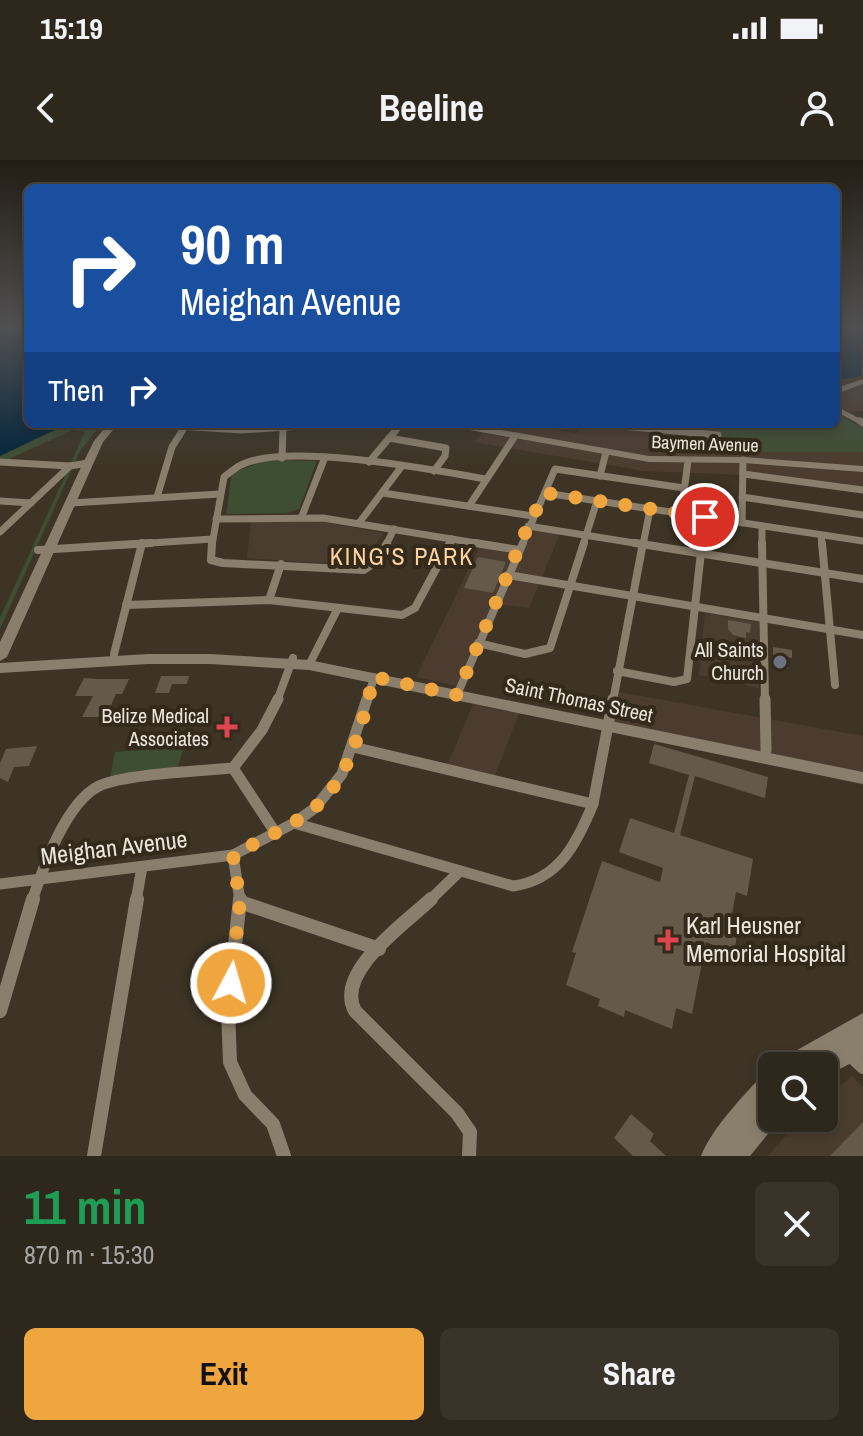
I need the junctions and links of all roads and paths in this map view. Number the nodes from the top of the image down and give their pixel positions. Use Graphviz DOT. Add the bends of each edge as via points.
graph roads {
  1 [pos="863,381"];
  2 [pos="840,390"];
  3 [pos="840,411"];
  4 [pos="863,423"];
  5 [pos="101,428"];
  6 [pos="110,428"];
  7 [pos="184,428"];
  8 [pos="283,428"];
  9 [pos="398,428"];
  10 [pos="474,428"];
  11 [pos="664,428"];
  12 [pos="718,435"];
  13 [pos="515,436"];
  14 [pos="389,438"];
  15 [pos="606,452"];
  16 [pos="325,457"];
  17 [pos="282,458"];
  18 [pos="743,460"];
  19 [pos="688,461"];
  20 [pos="0,462"];
  21 [pos="369,462"];
  22 [pos="80,464"];
  23 [pos="402,466"];
  24 [pos="863,469"];
  25 [pos="434,471"];
  26 [pos="743,474"];
  27 [pos="600,476"];
  28 [pos="486,479"];
  29 [pos="684,488"];
  30 [pos="863,490"];
  31 [pos="383,493"];
  32 [pos="545,493"];
  33 [pos="220,494"];
  34 [pos="157,497"];
  35 [pos="742,497"];
  36 [pos="0,501"];
  37 [pos="597,501"];
  38 [pos="31,503"];
  39 [pos="71,503"];
  40 [pos="469,506"];
  41 [pos="650,509"];
  42 [pos="681,514"];
  43 [pos="863,515"];
  44 [pos="302,516"];
  45 [pos="533,516"];
  46 [pos="705,517"];
  47 [pos="216,519"];
  48 [pos="359,523"];
  49 [pos="742,523"];
  50 [pos="528,526"];
  51 [pos="762,526"];
  52 [pos="394,529"];
  53 [pos="0,532"];
  54 [pos="588,535"];
  55 [pos="821,535"];
  56 [pos="213,539"];
  57 [pos="452,539"];
  58 [pos="863,541"];
  59 [pos="142,543"];
  60 [pos="645,545"];
  61 [pos="43,550"];
  62 [pos="519,550"];
  63 [pos="701,553"];
  64 [pos="762,563"];
  65 [pos="281,564"];
  66 [pos="825,573"];
  67 [pos="508,575"];
  68 [pos="863,579"];
  69 [pos="570,585"];
  70 [pos="632,595"];
  71 [pos="269,600"];
  72 [pos="126,605"];
  73 [pos="695,606"];
  74 [pos="338,608"];
  75 [pos="763,618"];
  76 [pos="830,629"];
  77 [pos="863,635"];
  78 [pos="0,636"];
  79 [pos="478,643"];
  80 [pos="114,654"];
  81 [pos="150,656"];
  82 [pos="0,657"];
  83 [pos="292,660"];
  84 [pos="310,662"];
  85 [pos="0,666"];
  86 [pos="617,671"];
  87 [pos="374,677"];
  88 [pos="835,685"];
  89 [pos="458,691"];
  90 [pos="607,722"];
  91 [pos="353,747"];
  92 [pos="766,750"];
  93 [pos="233,768"];
  94 [pos="863,770"];
  95 [pos="863,778"];
  96 [pos="593,804"];
  97 [pos="294,823"];
  98 [pos="275,832"];
  99 [pos="233,855"];
  100 [pos="142,867"];
  101 [pos="459,872"];
  102 [pos="39,879"];
  103 [pos="0,884"];
  104 [pos="240,902"];
  105 [pos="379,949"];
  106 [pos="0,1011"];
  107 [pos="863,1024"];
  108 [pos="815,1052"];
  109 [pos="858,1055"];
  110 [pos="838,1061"];
  111 [pos="758,1097"];
  112 [pos="758,1128"];
  113 [pos="94,1156"];
  114 [pos="284,1156"];
  115 [pos="469,1156"];
  116 [pos="713,1156"];
  117 [pos="734,1156"];
  1 -- 2 [label="street"];
  3 -- 4 [label="street"];
  5 -- 22 [label="street"];
  6 -- 22 [label="street"];
  7 -- 8 [label="street"];
  7 -- 34 [label="street" via="172,447"];
  8 -- 17 [label="street"];
  9 -- 14 [label="street"];
  10 -- 13 [label="street, Baymen Avenue"];
  11 -- 12 [label="street"];
  13 -- 15 [label="street, Baymen Avenue"];
  13 -- 28 [label="street"];
  14 -- 21 [label="street"];
  14 -- 25 [label="street" via="446,448"];
  15 -- 19 [label="street, Baymen Avenue"];
  15 -- 27 [label="street"];
  16 -- 17 [label="street"];
  16 -- 21 [label="street"];
  16 -- 44 [label="street"];
  17 -- 33 [label="street" via="235,466 224,477"];
  18 -- 19 [label="street, Baymen Avenue"];
  18 -- 24 [label="street, Baymen Avenue"];
  18 -- 26 [label="street"];
  19 -- 29 [label="street"];
  20 -- 22 [label="street"];
  21 -- 23 [label="street"];
  22 -- 38 [label="street"];
  22 -- 39 [label="street"];
  22 -- 61 [label="street"];
  23 -- 25 [label="street"];
  23 -- 31 [label="street"];
  25 -- 28 [label="street"];
  26 -- 30 [label="street"];
  26 -- 35 [label="street"];
  27 -- 29 [label="street"];
  27 -- 32 [label="street" via="555,469"];
  28 -- 40 [label="street"];
  29 -- 42 [label="street"];
  31 -- 40 [label="street"];
  31 -- 48 [label="street"];
  32 -- 37 [label="street"];
  32 -- 45 [label="street"];
  33 -- 34 [label="street"];
  33 -- 47 [label="street"];
  34 -- 39 [label="street"];
  35 -- 43 [label="street"];
  35 -- 49 [label="street"];
  36 -- 38 [label="street"];
  37 -- 41 [label="street"];
  37 -- 54 [label="street"];
  38 -- 53 [label="street"];
  39 -- 61 [label="street"];
  40 -- 45 [label="street"];
  41 -- 42 [label="street"];
  41 -- 60 [label="street"];
  42 -- 46 [label="street"];
  44 -- 47 [label="street"];
  44 -- 48 [label="street"];
  45 -- 50 [label="street"];
  46 -- 49 [label="street"];
  46 -- 63 [label="street"];
  47 -- 56 [label="street"];
  48 -- 52 [label="street"];
  49 -- 51 [label="street"];
  50 -- 54 [label="street"];
  50 -- 62 [label="street"];
  51 -- 55 [label="street"];
  51 -- 64 [label="street"];
  52 -- 57 [label="street"];
  52 -- 65 [label="street" via="377,561 364,570"];
  54 -- 60 [label="street"];
  54 -- 69 [label="street"];
  55 -- 58 [label="street"];
  55 -- 66 [label="street"];
  56 -- 59 [label="street"];
  56 -- 65 [label="street" via="210,556 216,562"];
  57 -- 62 [label="street"];
  57 -- 74 [label="street" via="407,614"];
  59 -- 61 [label="street"];
  59 -- 72 [label="street"];
  60 -- 63 [label="street"];
  60 -- 70 [label="street"];
  61 -- 78 [label="street"];
  61 -- 82 [label="street"];
  62 -- 67 [label="street"];
  63 -- 64 [label="street"];
  63 -- 73 [label="street"];
  64 -- 66 [label="street"];
  64 -- 75 [label="street"];
  65 -- 71 [label="street"];
  66 -- 68 [label="street"];
  66 -- 76 [label="street"];
  67 -- 69 [label="street"];
  67 -- 79 [label="street"];
  69 -- 70 [label="street"];
  69 -- 79 [label="street" via="544,653"];
  70 -- 73 [label="street"];
  70 -- 86 [label="street"];
  71 -- 72 [label="street"];
  71 -- 74 [label="street"];
  72 -- 80 [label="street"];
  73 -- 75 [label="street"];
  73 -- 86 [label="street" via="687,679 674,682"];
  74 -- 84 [label="street"];
  75 -- 76 [label="street"];
  75 -- 92 [label="street"];
  76 -- 77 [label="street"];
  76 -- 88 [label="street"];
  79 -- 89 [label="street"];
  80 -- 81 [label="street, Saint Thomas Street"];
  80 -- 85 [label="street, Saint Thomas Street"];
  81 -- 83 [label="street, Saint Thomas Street"];
  81 -- 85 [label="street, Saint Thomas Street"];
  83 -- 84 [label="street, Saint Thomas Street"];
  83 -- 93 [label="street" via="271,717"];
  84 -- 87 [label="street, Saint Thomas Street"];
  84 -- 89 [label="street, Saint Thomas Street"];
  86 -- 90 [label="street"];
  87 -- 89 [label="street, Saint Thomas Street"];
  87 -- 91 [label="street, Meighan Avenue"];
  89 -- 90 [label="street, Saint Thomas Street"];
  90 -- 92 [label="street, Saint Thomas Street"];
  90 -- 95 [label="street, Saint Thomas Street"];
  90 -- 96 [label="street"];
  91 -- 96 [label="street"];
  91 -- 97 [label="street, Meighan Avenue" via="331,791"];
  92 -- 94 [label="street, Saint Thomas Street"];
  93 -- 98 [label="street"];
  93 -- 102 [label="street" via="104,783 91,790"];
  96 -- 101 [label="street" via="565,860 533,883 513,886"];
  97 -- 98 [label="street, Meighan Avenue"];
  97 -- 101 [label="street"];
  98 -- 99 [label="street, Meighan Avenue"];
  99 -- 100 [label="street, Meighan Avenue"];
  99 -- 104 [label="street"];
  100 -- 102 [label="street, Meighan Avenue"];
  100 -- 113 [label="street"];
  101 -- 105 [label="street"];
  102 -- 103 [label="street, Meighan Avenue"];
  102 -- 106 [label="street"];
  104 -- 105 [label="street"];
  104 -- 114 [label="street" via="228,1010 230,1062 245,1095 273,1124"];
  105 -- 115 [label="street" via="353,976 350,1003 457,1113 470,1132"];
  107 -- 108 [label="street"];
  109 -- 110 [label="street"];
  111 -- 116 [label="street"];
  112 -- 117 [label="street"];
}
